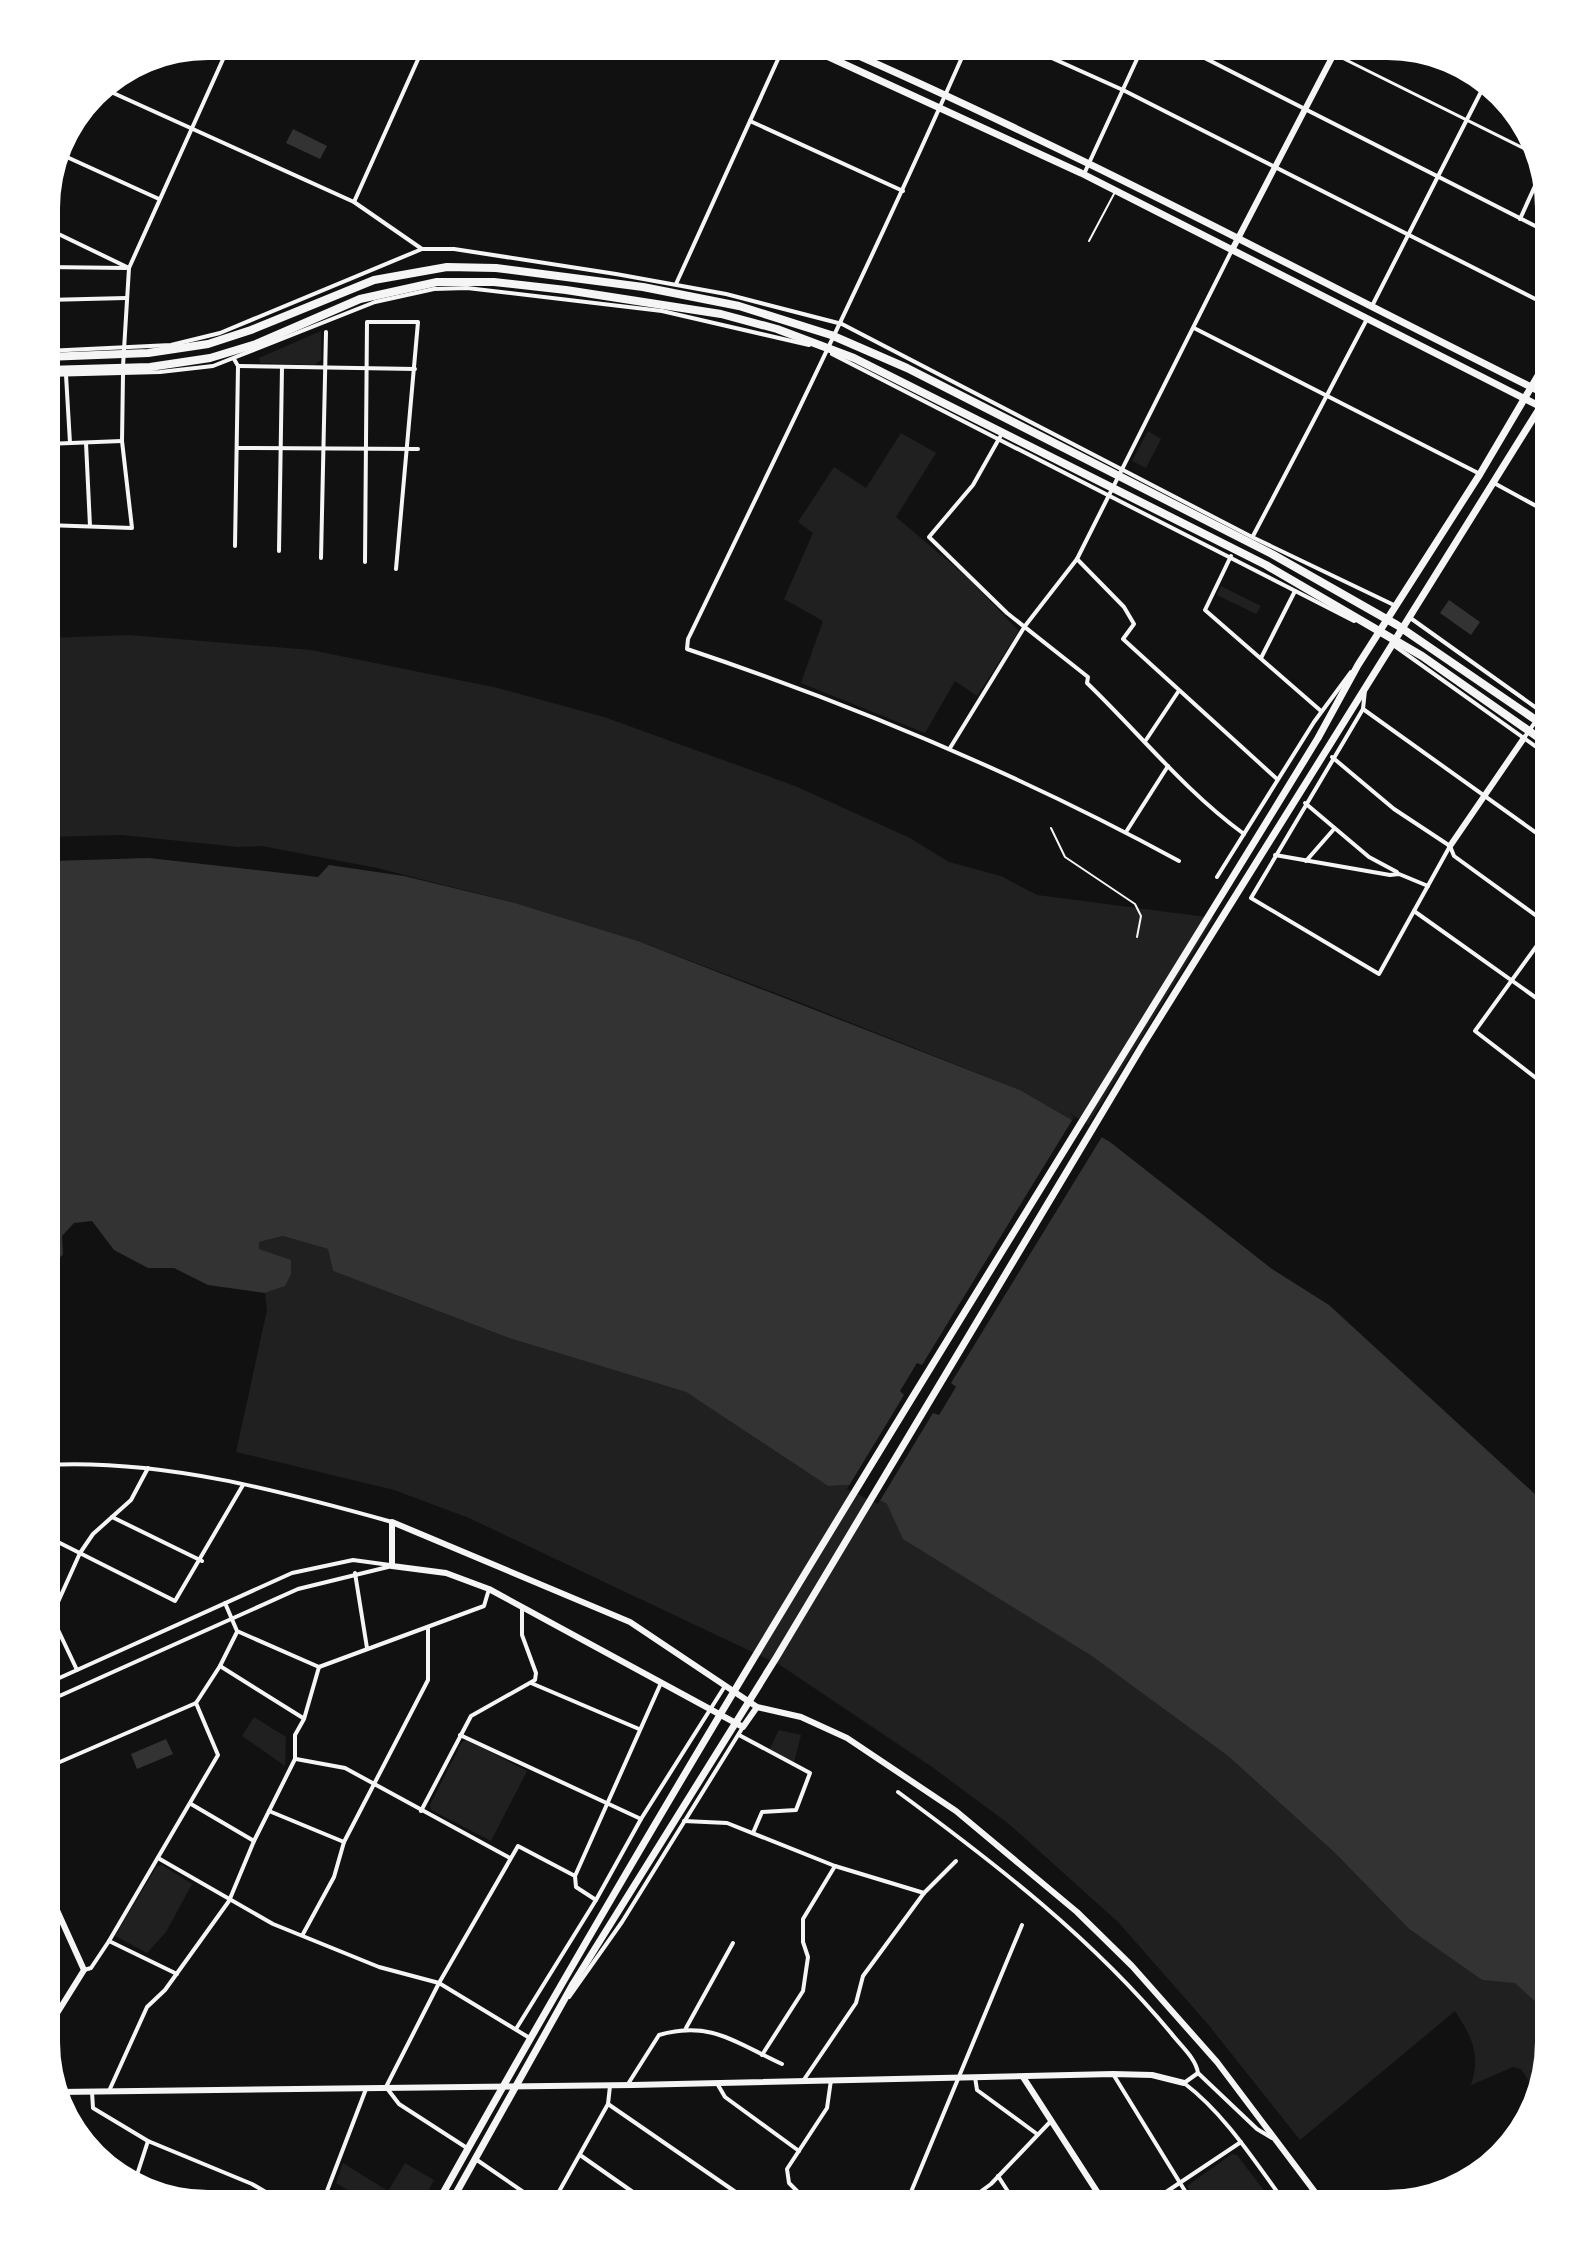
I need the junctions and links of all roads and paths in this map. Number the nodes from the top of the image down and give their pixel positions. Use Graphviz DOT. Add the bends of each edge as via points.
graph roads {
  1 [pos="223,60"];
  2 [pos="418,60"];
  3 [pos="778,60"];
  4 [pos="836,60"];
  5 [pos="868,60"];
  6 [pos="961,60"];
  7 [pos="1056,60"];
  8 [pos="1137,60"];
  9 [pos="1210,60"];
  10 [pos="1329,60"];
  11 [pos="1346,60"];
  12 [pos="1123,90"];
  13 [pos="1480,93"];
  14 [pos="114,94"];
  15 [pos="946,94"];
  16 [pos="939,107"];
  17 [pos="1306,107"];
  18 [pos="750,121"];
  19 [pos="1466,121"];
  20 [pos="191,130"];
  21 [pos="1522,148"];
  22 [pos="69,158"];
  23 [pos="1089,164"];
  24 [pos="1274,168"];
  25 [pos="1084,174"];
  26 [pos="1438,176"];
  27 [pos="1534,188"];
  28 [pos="903,191"];
  29 [pos="1116,191"];
  30 [pos="159,199"];
  31 [pos="354,202"];
  32 [pos="1520,219"];
  33 [pos="1535,226"];
  34 [pos="60,235"];
  35 [pos="1408,235"];
  36 [pos="1239,236"];
  37 [pos="1089,241"];
  38 [pos="422,249"];
  39 [pos="1232,250"];
  40 [pos="60,267"];
  41 [pos="129,268"];
  42 [pos="675,285"];
  43 [pos="126,298"];
  44 [pos="1535,299"];
  45 [pos="60,300"];
  46 [pos="1372,306"];
  47 [pos="662,311"];
  48 [pos="1367,319"];
  49 [pos="842,324"];
  50 [pos="1194,328"];
  51 [pos="326,332"];
  52 [pos="124,349"];
  53 [pos="826,350"];
  54 [pos="60,351"];
  55 [pos="60,356"];
  56 [pos="234,359"];
  57 [pos="238,366"];
  58 [pos="282,367"];
  59 [pos="323,368"];
  60 [pos="366,369"];
  61 [pos="415,369"];
  62 [pos="60,371"];
  63 [pos="60,374"];
  64 [pos="123,374"];
  65 [pos="66,375"];
  66 [pos="1535,383"];
  67 [pos="1532,388"];
  68 [pos="1535,389"];
  69 [pos="1327,394"];
  70 [pos="1526,399"];
  71 [pos="1535,404"];
  72 [pos="1535,415"];
  73 [pos="1000,437"];
  74 [pos="122,441"];
  75 [pos="60,443"];
  76 [pos="70,443"];
  77 [pos="86,443"];
  78 [pos="237,448"];
  79 [pos="280,448"];
  80 [pos="325,449"];
  81 [pos="366,449"];
  82 [pos="406,449"];
  83 [pos="418,449"];
  84 [pos="1122,468"];
  85 [pos="1480,474"];
  86 [pos="1492,482"];
  87 [pos="1106,496"];
  88 [pos="1535,505"];
  89 [pos="60,525"];
  90 [pos="90,526"];
  91 [pos="1252,537"];
  92 [pos="235,546"];
  93 [pos="279,551"];
  94 [pos="1231,556"];
  95 [pos="321,558"];
  96 [pos="1077,559"];
  97 [pos="1242,561"];
  98 [pos="365,562"];
  99 [pos="396,569"];
  100 [pos="1295,591"];
  101 [pos="1396,606"];
  102 [pos="1409,617"];
  103 [pos="1025,626"];
  104 [pos="1377,634"];
  105 [pos="1392,644"];
  106 [pos="1261,658"];
  107 [pos="1358,665"];
  108 [pos="1365,688"];
  109 [pos="1178,692"];
  110 [pos="1535,707"];
  111 [pos="1363,709"];
  112 [pos="1321,711"];
  113 [pos="1535,719"];
  114 [pos="1535,722"];
  115 [pos="1535,735"];
  116 [pos="1524,738"];
  117 [pos="1146,740"];
  118 [pos="1535,746"];
  119 [pos="950,748"];
  120 [pos="1332,757"];
  121 [pos="1168,766"];
  122 [pos="1277,779"];
  123 [pos="1485,795"];
  124 [pos="1305,803"];
  125 [pos="1051,828"];
  126 [pos="1334,829"];
  127 [pos="1126,832"];
  128 [pos="1535,832"];
  129 [pos="1244,834"];
  130 [pos="1450,846"];
  131 [pos="1275,855"];
  132 [pos="1179,861"];
  133 [pos="1306,861"];
  134 [pos="1399,874"];
  135 [pos="1217,877"];
  136 [pos="1428,886"];
  137 [pos="1414,911"];
  138 [pos="1535,917"];
  139 [pos="1137,937"];
  140 [pos="1535,947"];
  141 [pos="1512,981"];
  142 [pos="1535,997"];
  143 [pos="1535,1077"];
  144 [pos="60,1464"];
  145 [pos="148,1468"];
  146 [pos="243,1485"];
  147 [pos="112,1517"];
  148 [pos="392,1522"];
  149 [pos="60,1543"];
  150 [pos="80,1553"];
  151 [pos="202,1561"];
  152 [pos="392,1566"];
  153 [pos="355,1573"];
  154 [pos="489,1589"];
  155 [pos="60,1598"];
  156 [pos="225,1603"];
  157 [pos="522,1606"];
  158 [pos="232,1617"];
  159 [pos="428,1627"];
  160 [pos="237,1631"];
  161 [pos="60,1638"];
  162 [pos="367,1648"];
  163 [pos="220,1666"];
  164 [pos="319,1667"];
  165 [pos="77,1670"];
  166 [pos="60,1678"];
  167 [pos="662,1681"];
  168 [pos="531,1683"];
  169 [pos="725,1686"];
  170 [pos="60,1696"];
  171 [pos="196,1703"];
  172 [pos="757,1707"];
  173 [pos="711,1710"];
  174 [pos="304,1719"];
  175 [pos="743,1727"];
  176 [pos="639,1729"];
  177 [pos="739,1734"];
  178 [pos="460,1735"];
  179 [pos="295,1759"];
  180 [pos="60,1762"];
  181 [pos="374,1787"];
  182 [pos="898,1792"];
  183 [pos="190,1803"];
  184 [pos="607,1804"];
  185 [pos="269,1811"];
  186 [pos="421,1811"];
  187 [pos="641,1819"];
  188 [pos="684,1821"];
  189 [pos="753,1833"];
  190 [pos="254,1841"];
  191 [pos="344,1842"];
  192 [pos="158,1858"];
  193 [pos="510,1858"];
  194 [pos="956,1861"];
  195 [pos="835,1866"];
  196 [pos="575,1876"];
  197 [pos="924,1893"];
  198 [pos="596,1900"];
  199 [pos="229,1901"];
  200 [pos="60,1918"];
  201 [pos="1022,1925"];
  202 [pos="303,1934"];
  203 [pos="109,1941"];
  204 [pos="733,1943"];
  205 [pos="84,1970"];
  206 [pos="177,1974"];
  207 [pos="439,1983"];
  208 [pos="60,2008"];
  209 [pos="686,2028"];
  210 [pos="516,2029"];
  211 [pos="545,2032"];
  212 [pos="528,2037"];
  213 [pos="762,2055"];
  214 [pos="782,2064"];
  215 [pos="1198,2073"];
  216 [pos="1113,2074"];
  217 [pos="975,2077"];
  218 [pos="1023,2077"];
  219 [pos="958,2078"];
  220 [pos="831,2080"];
  221 [pos="803,2081"];
  222 [pos="717,2083"];
  223 [pos="1184,2083"];
  224 [pos="627,2085"];
  225 [pos="610,2086"];
  226 [pos="367,2087"];
  227 [pos="386,2087"];
  228 [pos="502,2087"];
  229 [pos="515,2087"];
  230 [pos="109,2091"];
  231 [pos="69,2092"];
  232 [pos="92,2092"];
  233 [pos="608,2104"];
  234 [pos="1051,2121"];
  235 [pos="1037,2134"];
  236 [pos="148,2141"];
  237 [pos="1277,2141"];
  238 [pos="1241,2142"];
  239 [pos="467,2148"];
  240 [pos="799,2151"];
  241 [pos="579,2155"];
  242 [pos="477,2160"];
  243 [pos="138,2172"];
  244 [pos="998,2176"];
  245 [pos="1180,2183"];
  246 [pos="262,2190"];
  247 [pos="327,2190"];
  248 [pos="444,2190"];
  249 [pos="459,2190"];
  250 [pos="521,2190"];
  251 [pos="560,2190"];
  252 [pos="630,2190"];
  253 [pos="733,2190"];
  254 [pos="798,2190"];
  255 [pos="912,2190"];
  256 [pos="982,2190"];
  257 [pos="1007,2190"];
  258 [pos="1096,2190"];
  259 [pos="1169,2190"];
  260 [pos="1184,2190"];
  261 [pos="1276,2190"];
  262 [pos="1314,2190"];
  1 -- 20 [label="street"];
  2 -- 31 [label="street"];
  3 -- 18 [label="street"];
  4 -- 16 [label="highway"];
  5 -- 15 [label="highway"];
  6 -- 15 [label="street"];
  7 -- 12 [label="street"];
  8 -- 12 [label="street"];
  9 -- 17 [label="street"];
  10 -- 17 [label="street"];
  11 -- 19 [label="street"];
  12 -- 23 [label="street"];
  12 -- 24 [label="street"];
  13 -- 19 [label="street"];
  14 -- 20 [label="street"];
  15 -- 16 [label="street"];
  15 -- 23 [label="highway"];
  16 -- 25 [label="highway"];
  16 -- 28 [label="street"];
  17 -- 24 [label="street"];
  17 -- 26 [label="street"];
  18 -- 28 [label="street"];
  18 -- 42 [label="street"];
  19 -- 21 [label="street"];
  19 -- 26 [label="street"];
  20 -- 30 [label="street"];
  20 -- 31 [label="street"];
  22 -- 30 [label="street"];
  23 -- 25 [label="street"];
  23 -- 36 [label="highway"];
  24 -- 35 [label="street"];
  24 -- 36 [label="street"];
  25 -- 29 [label="highway"];
  26 -- 32 [label="street"];
  26 -- 35 [label="street"];
  27 -- 32 [label="street"];
  28 -- 49 [label="street"];
  29 -- 37 [label="lane"];
  29 -- 39 [label="highway"];
  30 -- 41 [label="street"];
  31 -- 38 [label="street"];
  32 -- 33 [label="street"];
  34 -- 41 [label="street"];
  35 -- 44 [label="street"];
  35 -- 46 [label="street"];
  36 -- 39 [label="street"];
  36 -- 46 [label="highway"];
  38 -- 42 [label="street" via="454,249"];
  38 -- 52 [label="street" via="241,327 171,345"];
  39 -- 48 [label="highway"];
  39 -- 50 [label="street"];
  40 -- 41 [label="street"];
  41 -- 43 [label="street"];
  42 -- 47 [label="street"];
  42 -- 49 [label="street"];
  43 -- 45 [label="street"];
  43 -- 52 [label="street"];
  46 -- 67 [label="highway"];
  47 -- 53 [label="street"];
  47 -- 56 [label="street" via="467,288 434,289 375,302"];
  48 -- 69 [label="street"];
  48 -- 70 [label="highway"];
  49 -- 53 [label="street"];
  49 -- 84 [label="street"];
  50 -- 69 [label="street"];
  50 -- 84 [label="street"];
  51 -- 59 [label="street"];
  52 -- 54 [label="street"];
  52 -- 64 [label="street"];
  53 -- 73 [label="street"];
  53 -- 119 [label="street" via="687,649 785,681"];
  55 -- 113 [label="highway" via="208,344 374,280 447,267 599,281 739,306 821,331 907,368 1272,554 1397,625"];
  56 -- 57 [label="street"];
  56 -- 64 [label="street" via="190,369"];
  57 -- 58 [label="street"];
  57 -- 78 [label="street"];
  58 -- 59 [label="street"];
  58 -- 79 [label="street"];
  59 -- 60 [label="street"];
  59 -- 80 [label="street"];
  60 -- 61 [label="street"];
  60 -- 61 [label="street" via="367,322 418,322"];
  60 -- 81 [label="street"];
  61 -- 82 [label="street"];
  62 -- 115 [label="highway" via="210,358 368,297 448,282 566,290 738,319 824,346 901,380 1266,565 1422,656"];
  63 -- 65 [label="street"];
  64 -- 65 [label="street"];
  64 -- 74 [label="street"];
  65 -- 76 [label="street"];
  66 -- 67 [label="highway"];
  67 -- 68 [label="highway"];
  67 -- 70 [label="highway"];
  69 -- 85 [label="street"];
  69 -- 91 [label="street"];
  70 -- 71 [label="highway"];
  70 -- 85 [label="highway"];
  72 -- 86 [label="highway"];
  73 -- 87 [label="street"];
  73 -- 103 [label="street" via="973,485 929,537"];
  74 -- 77 [label="street"];
  74 -- 90 [label="street" via="132,528"];
  75 -- 76 [label="street"];
  76 -- 77 [label="street"];
  77 -- 90 [label="street"];
  78 -- 79 [label="street"];
  78 -- 92 [label="street"];
  79 -- 80 [label="street"];
  79 -- 93 [label="street"];
  80 -- 81 [label="street"];
  80 -- 95 [label="street"];
  81 -- 82 [label="street"];
  81 -- 98 [label="street"];
  82 -- 83 [label="street"];
  82 -- 99 [label="street"];
  84 -- 87 [label="street"];
  84 -- 91 [label="street"];
  85 -- 101 [label="highway"];
  86 -- 88 [label="street"];
  86 -- 102 [label="highway"];
  87 -- 94 [label="street"];
  87 -- 96 [label="street"];
  89 -- 90 [label="street"];
  91 -- 97 [label="street"];
  91 -- 101 [label="street"];
  94 -- 97 [label="street"];
  94 -- 106 [label="street" via="1205,610"];
  96 -- 103 [label="street"];
  96 -- 109 [label="street" via="1134,624 1123,639"];
  97 -- 100 [label="street"];
  100 -- 104 [label="street"];
  100 -- 106 [label="street"];
  101 -- 104 [label="highway"];
  102 -- 105 [label="highway"];
  102 -- 110 [label="street"];
  103 -- 117 [label="street" via="1088,677 1087,683"];
  103 -- 119 [label="street"];
  104 -- 107 [label="highway"];
  105 -- 108 [label="highway"];
  105 -- 116 [label="street"];
  106 -- 112 [label="street"];
  107 -- 112 [label="street"];
  107 -- 212 [label="highway"];
  108 -- 111 [label="street"];
  108 -- 211 [label="highway"];
  109 -- 117 [label="street"];
  109 -- 122 [label="street"];
  111 -- 120 [label="street"];
  111 -- 123 [label="street"];
  112 -- 122 [label="street"];
  114 -- 116 [label="street"];
  116 -- 118 [label="street"];
  116 -- 123 [label="street"];
  117 -- 121 [label="street"];
  119 -- 127 [label="street"];
  120 -- 124 [label="street"];
  120 -- 130 [label="street" via="1394,809"];
  121 -- 127 [label="street"];
  121 -- 129 [label="street"];
  122 -- 129 [label="street"];
  123 -- 128 [label="street"];
  123 -- 130 [label="street"];
  124 -- 126 [label="street"];
  124 -- 131 [label="street"];
  125 -- 139 [label="lane" via="1065,857 1135,904 1141,916"];
  126 -- 133 [label="street"];
  126 -- 134 [label="street"];
  127 -- 132 [label="street"];
  129 -- 135 [label="street"];
  130 -- 136 [label="street"];
  130 -- 138 [label="street" via="1454,856"];
  131 -- 133 [label="street"];
  131 -- 137 [label="street" via="1251,898 1379,974"];
  133 -- 134 [label="street"];
  134 -- 136 [label="street"];
  136 -- 137 [label="street"];
  137 -- 141 [label="street"];
  140 -- 141 [label="street"];
  141 -- 142 [label="street"];
  141 -- 143 [label="street" via="1475,1031"];
  144 -- 145 [label="street"];
  145 -- 146 [label="street"];
  145 -- 147 [label="street" via="131,1500"];
  146 -- 148 [label="street"];
  146 -- 151 [label="street"];
  147 -- 150 [label="street"];
  147 -- 151 [label="street"];
  148 -- 152 [label="street"];
  148 -- 169 [label="street" via="630,1622"];
  149 -- 150 [label="street"];
  150 -- 151 [label="street" via="175,1601"];
  150 -- 155 [label="street"];
  152 -- 153 [label="street"];
  152 -- 154 [label="street" via="446,1573"];
  152 -- 156 [label="street" via="353,1560 324,1565"];
  153 -- 158 [label="street" via="298,1589"];
  153 -- 162 [label="street"];
  154 -- 157 [label="street"];
  154 -- 159 [label="street" via="484,1606"];
  156 -- 158 [label="street"];
  156 -- 165 [label="street"];
  157 -- 167 [label="street"];
  157 -- 168 [label="street" via="522,1635 536,1673"];
  158 -- 160 [label="street"];
  158 -- 170 [label="street"];
  159 -- 162 [label="street"];
  159 -- 181 [label="street" via="428,1680"];
  160 -- 163 [label="street"];
  160 -- 164 [label="street"];
  161 -- 165 [label="street"];
  162 -- 164 [label="street"];
  163 -- 171 [label="street"];
  163 -- 174 [label="street"];
  164 -- 174 [label="street"];
  165 -- 166 [label="street"];
  167 -- 173 [label="street"];
  167 -- 176 [label="street"];
  168 -- 176 [label="street"];
  168 -- 178 [label="street" via="471,1716"];
  169 -- 172 [label="street"];
  169 -- 173 [label="street"];
  171 -- 180 [label="street"];
  171 -- 183 [label="street" via="218,1755"];
  172 -- 175 [label="street"];
  172 -- 237 [label="street" via="801,1717 882,1759 1043,1883 1171,2009"];
  173 -- 175 [label="street"];
  173 -- 187 [label="street"];
  174 -- 179 [label="street" via="295,1735"];
  175 -- 177 [label="street"];
  176 -- 184 [label="street"];
  177 -- 188 [label="street"];
  177 -- 189 [label="street" via="810,1773 796,1810 762,1812"];
  178 -- 184 [label="street"];
  178 -- 186 [label="street"];
  179 -- 181 [label="street" via="345,1768"];
  179 -- 185 [label="street"];
  181 -- 186 [label="street"];
  181 -- 191 [label="street"];
  182 -- 215 [label="street" via="1039,1900 1144,2001"];
  183 -- 190 [label="street"];
  183 -- 192 [label="street"];
  184 -- 187 [label="street"];
  184 -- 196 [label="street"];
  185 -- 190 [label="street"];
  185 -- 191 [label="street"];
  186 -- 193 [label="street"];
  187 -- 198 [label="street"];
  188 -- 189 [label="street" via="727,1823"];
  188 -- 211 [label="street"];
  189 -- 195 [label="street"];
  190 -- 199 [label="street"];
  191 -- 202 [label="street" via="334,1877"];
  192 -- 199 [label="street"];
  192 -- 203 [label="street"];
  193 -- 196 [label="street" via="518,1846"];
  193 -- 207 [label="street"];
  194 -- 197 [label="street"];
  195 -- 197 [label="street"];
  195 -- 213 [label="street" via="803,1919 808,1966 803,1991"];
  196 -- 198 [label="street" via="576,1887"];
  197 -- 221 [label="street" via="863,1976 856,2003"];
  198 -- 210 [label="street"];
  199 -- 202 [label="street"];
  199 -- 206 [label="street"];
  200 -- 205 [label="street"];
  201 -- 219 [label="street"];
  202 -- 207 [label="street" via="379,1967"];
  203 -- 205 [label="street"];
  203 -- 206 [label="street"];
  204 -- 209 [label="street"];
  205 -- 208 [label="street"];
  206 -- 230 [label="street" via="147,2007"];
  207 -- 210 [label="street"];
  207 -- 227 [label="street"];
  209 -- 213 [label="street" via="707,2029"];
  209 -- 224 [label="street" via="659,2035"];
  210 -- 212 [label="street"];
  211 -- 229 [label="highway"];
  212 -- 228 [label="highway"];
  213 -- 214 [label="street"];
  215 -- 223 [label="street"];
  215 -- 237 [label="street"];
  216 -- 218 [label="street"];
  216 -- 223 [label="street"];
  216 -- 245 [label="street"];
  217 -- 218 [label="street"];
  217 -- 219 [label="street"];
  217 -- 235 [label="street" via="977,2090"];
  218 -- 234 [label="street"];
  219 -- 220 [label="street"];
  219 -- 255 [label="street"];
  220 -- 221 [label="street"];
  220 -- 240 [label="street" via="827,2108"];
  221 -- 222 [label="street"];
  222 -- 224 [label="street"];
  222 -- 240 [label="street" via="725,2097"];
  223 -- 238 [label="street"];
  224 -- 225 [label="street"];
  225 -- 229 [label="street"];
  225 -- 233 [label="street"];
  226 -- 227 [label="street"];
  226 -- 230 [label="street"];
  226 -- 247 [label="street"];
  227 -- 228 [label="street"];
  227 -- 239 [label="street" via="399,2104"];
  228 -- 229 [label="street"];
  228 -- 239 [label="highway"];
  229 -- 242 [label="highway"];
  230 -- 232 [label="street"];
  231 -- 232 [label="street"];
  232 -- 236 [label="street" via="93,2108"];
  233 -- 241 [label="street"];
  233 -- 253 [label="street"];
  234 -- 235 [label="street"];
  234 -- 258 [label="street"];
  235 -- 244 [label="street"];
  236 -- 243 [label="street"];
  236 -- 246 [label="street"];
  237 -- 262 [label="street"];
  238 -- 245 [label="street"];
  238 -- 261 [label="street"];
  239 -- 248 [label="highway"];
  240 -- 254 [label="street" via="787,2169 789,2183"];
  241 -- 251 [label="street"];
  241 -- 252 [label="street"];
  242 -- 249 [label="highway"];
  242 -- 250 [label="street"];
  244 -- 256 [label="street"];
  244 -- 257 [label="street"];
  245 -- 259 [label="street"];
  245 -- 260 [label="street"];
}
